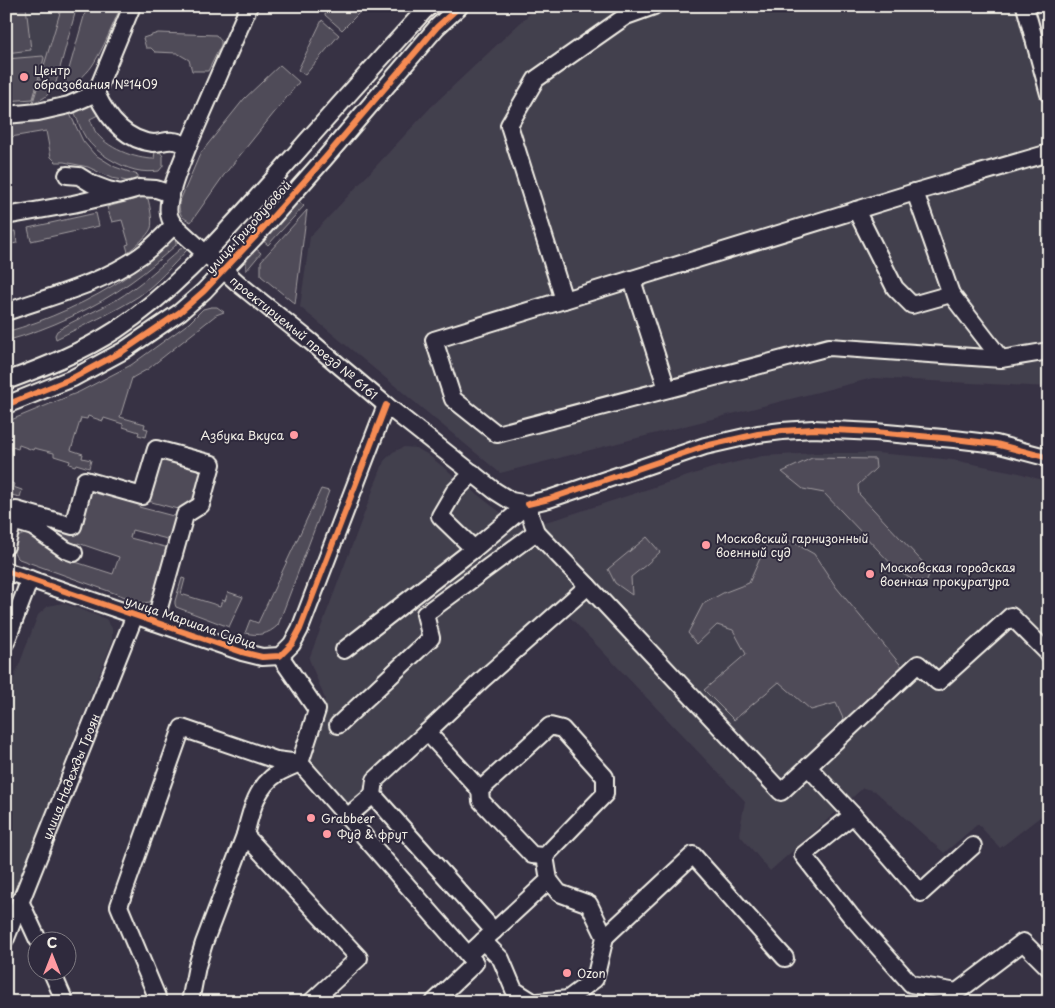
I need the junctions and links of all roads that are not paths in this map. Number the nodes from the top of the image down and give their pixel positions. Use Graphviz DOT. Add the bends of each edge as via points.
graph roads {
  1 [pos="132,6"];
  2 [pos="248,6"];
  3 [pos="430,6"];
  4 [pos="460,6"];
  5 [pos="654,6"];
  6 [pos="1025,6"];
  7 [pos="96,93"];
  8 [pos="1049,94"];
  9 [pos="6,115"];
  10 [pos="188,146"];
  11 [pos="1049,153"];
  12 [pos="66,175"];
  13 [pos="121,192"];
  14 [pos="915,192"];
  15 [pos="171,194"];
  16 [pos="856,210"];
  17 [pos="6,216"];
  18 [pos="174,225"];
  19 [pos="205,254"];
  20 [pos="224,270"];
  21 [pos="632,280"];
  22 [pos="951,294"];
  23 [pos="564,300"];
  24 [pos="6,312"];
  25 [pos="1049,351"];
  26 [pos="1001,359"];
  27 [pos="33,371"];
  28 [pos="6,375"];
  29 [pos="6,381"];
  30 [pos="667,389"];
  31 [pos="386,405"];
  32 [pos="6,406"];
  33 [pos="1049,458"];
  34 [pos="473,473"];
  35 [pos="528,504"];
  36 [pos="13,521"];
  37 [pos="536,532"];
  38 [pos="6,546"];
  39 [pos="474,549"];
  40 [pos="74,553"];
  41 [pos="6,571"];
  42 [pos="30,579"];
  43 [pos="588,586"];
  44 [pos="135,615"];
  45 [pos="155,622"];
  46 [pos="6,642"];
  47 [pos="344,650"];
  48 [pos="1049,654"];
  49 [pos="280,656"];
  50 [pos="338,725"];
  51 [pos="427,732"];
  52 [pos="300,764"];
  53 [pos="808,767"];
  54 [pos="480,790"];
  55 [pos="373,795"];
  56 [pos="854,815"];
  57 [pos="347,817"];
  58 [pos="245,835"];
  59 [pos="973,846"];
  60 [pos="545,856"];
  61 [pos="549,880"];
  62 [pos="20,902"];
  63 [pos="33,930"];
  64 [pos="488,936"];
  65 [pos="604,937"];
  66 [pos="6,938"];
  67 [pos="468,955"];
  68 [pos="785,958"];
  69 [pos="1049,968"];
  70 [pos="56,980"];
  71 [pos="962,997"];
  72 [pos="66,1002"];
  73 [pos="155,1002"];
  74 [pos="190,1002"];
  75 [pos="311,1002"];
  76 [pos="434,1002"];
  77 [pos="533,1002"];
  78 [pos="538,1002"];
  1 -- 7 [label="street"];
  2 -- 10 [label="street"];
  3 -- 19 [label="street, улица Гризодубовой"];
  4 -- 20 [label="street, улица Гризодубовой"];
  5 -- 23 [label="street" via="626,16 536,79 509,125"];
  6 -- 8 [label="street"];
  7 -- 9 [label="street" via="69,105"];
  7 -- 10 [label="street" via="103,109 117,126 134,137 153,143 174,141"];
  10 -- 15 [label="street"];
  11 -- 14 [label="street"];
  12 -- 13 [label="street" via="79,176 92,184"];
  13 -- 15 [label="street" via="139,188"];
  13 -- 17 [label="street"];
  14 -- 16 [label="street"];
  14 -- 22 [label="street"];
  15 -- 18 [label="street" via="169,218"];
  16 -- 21 [label="street"];
  16 -- 22 [label="street" via="895,288 912,305"];
  18 -- 19 [label="street, проектируемый проезд № 6161"];
  18 -- 24 [label="street" via="139,257 108,276"];
  19 -- 20 [label="street, проектируемый проезд № 6161"];
  19 -- 27 [label="street, улица Гризодубовой" via="150,306 115,330 73,354"];
  20 -- 31 [label="street, проектируемый проезд № 6161"];
  20 -- 32 [label="street, улица Гризодубовой" via="180,312 123,351 73,378"];
  21 -- 23 [label="street"];
  21 -- 30 [label="street"];
  22 -- 26 [label="street"];
  23 -- 30 [label="street" via="434,340 453,399 497,434"];
  25 -- 26 [label="street"];
  26 -- 30 [label="street" via="829,347"];
  27 -- 28 [label="street"];
  27 -- 29 [label="street, улица Гризодубовой"];
  31 -- 34 [label="street, проектируемый проезд № 6161"];
  31 -- 49 [label="street" via="300,629"];
  33 -- 35 [label="street" via="996,444 944,438 852,431 782,431 705,446"];
  34 -- 35 [label="street, проектируемый проезд № 6161" via="495,492 511,501"];
  34 -- 39 [label="street" via="454,492 440,516"];
  35 -- 37 [label="street"];
  35 -- 39 [label="street"];
  36 -- 38 [label="street"];
  36 -- 40 [label="street" via="34,527"];
  36 -- 45 [label="street" via="16,510 73,526 85,480 142,496 156,448 212,464 201,505 185,515"];
  37 -- 43 [label="street"];
  37 -- 50 [label="street" via="425,614 431,638"];
  39 -- 47 [label="street"];
  41 -- 42 [label="street, улица Маршала Судца"];
  42 -- 44 [label="street, улица Маршала Судца"];
  42 -- 46 [label="street"];
  43 -- 51 [label="street"];
  43 -- 53 [label="street" via="781,792"];
  44 -- 45 [label="street, улица Маршала Судца"];
  44 -- 62 [label="street, улица Надежды Троян"];
  45 -- 49 [label="street, улица Маршала Судца" via="242,652 262,657"];
  48 -- 53 [label="street" via="1011,616 938,682 918,664"];
  49 -- 52 [label="street" via="317,710"];
  51 -- 54 [label="street"];
  51 -- 55 [label="street" via="375,780"];
  52 -- 57 [label="street"];
  52 -- 58 [label="street" via="278,773 263,787 255,800"];
  52 -- 73 [label="street" via="276,760 182,728 119,906 157,997"];
  53 -- 56 [label="street"];
  54 -- 60 [label="street" via="481,801 532,855"];
  54 -- 60 [label="street" via="550,726 562,729 605,777 605,794"];
  55 -- 57 [label="street"];
  55 -- 64 [label="street"];
  56 -- 59 [label="street" via="921,893"];
  56 -- 71 [label="street" via="803,855 911,984"];
  57 -- 67 [label="street"];
  58 -- 74 [label="street" via="204,943"];
  58 -- 75 [label="street" via="360,958"];
  60 -- 61 [label="street"];
  61 -- 64 [label="street"];
  61 -- 65 [label="street" via="559,893 589,904"];
  62 -- 63 [label="street"];
  62 -- 66 [label="street, улица Надежды Троян"];
  64 -- 67 [label="street"];
  64 -- 77 [label="street" via="514,990"];
  65 -- 68 [label="street" via="693,855"];
  65 -- 78 [label="street" via="595,979 568,999"];
  67 -- 76 [label="street" via="475,963"];
  69 -- 71 [label="street" via="1023,942"];
  70 -- 72 [label="street"];
}
